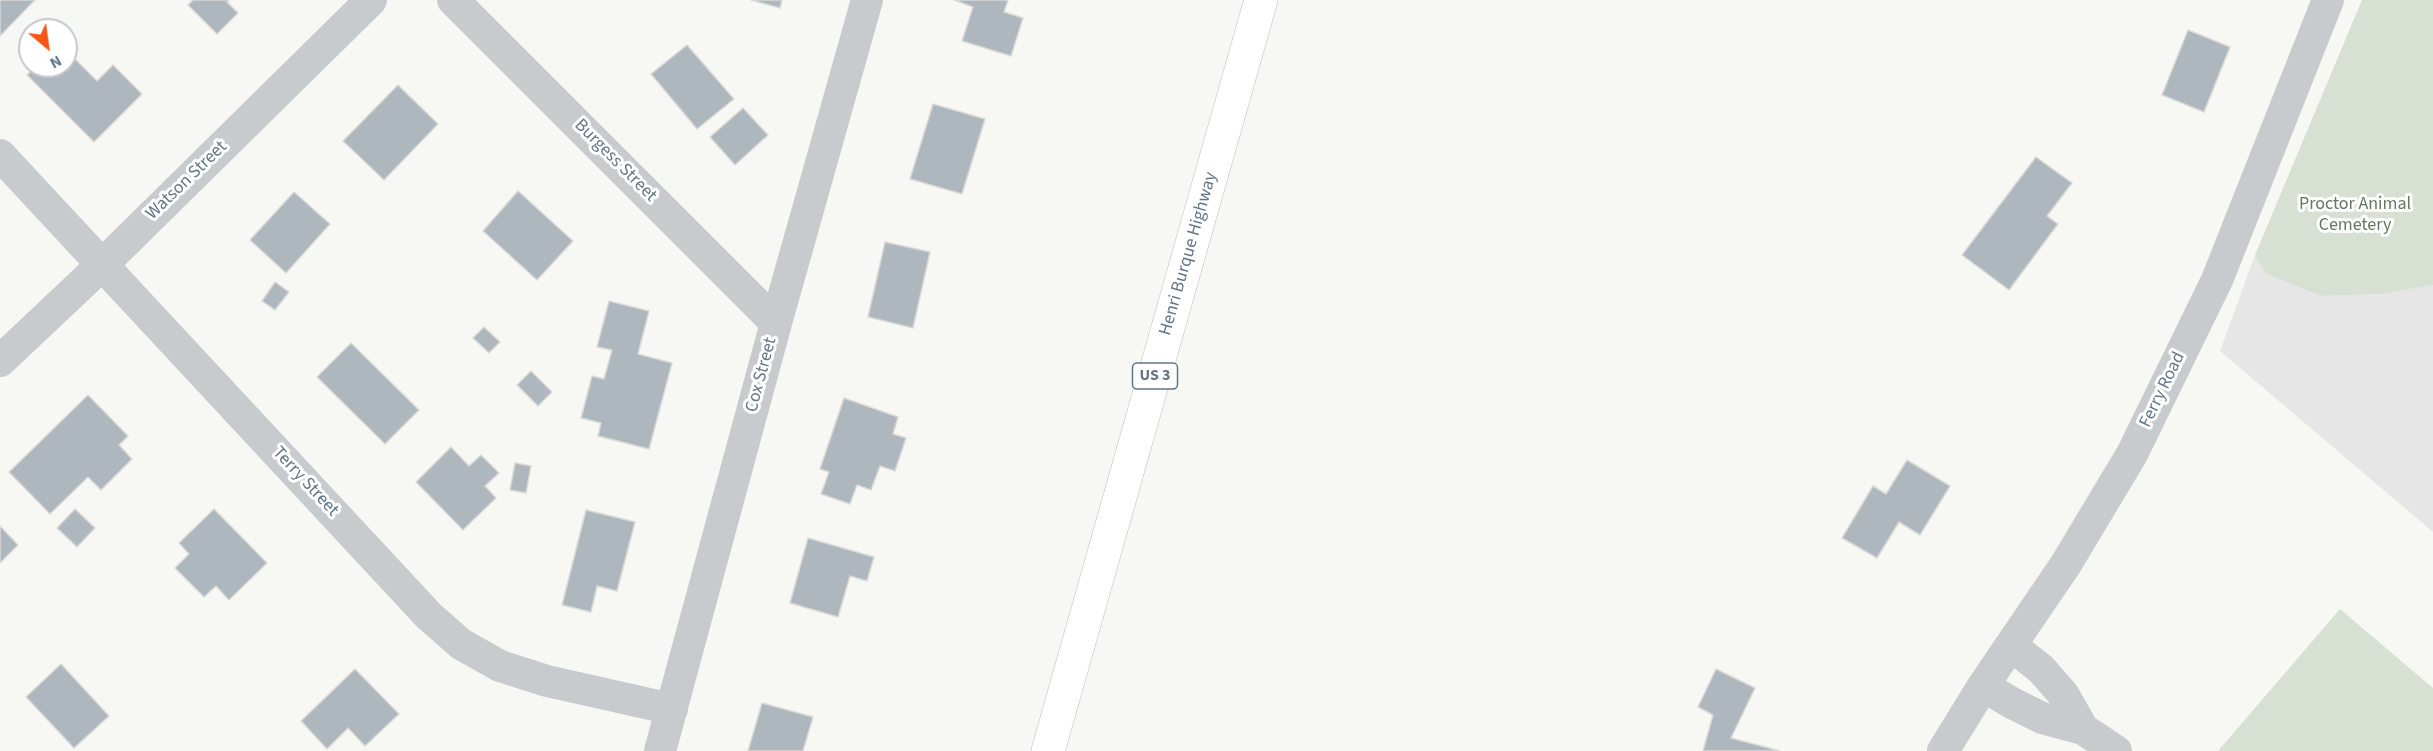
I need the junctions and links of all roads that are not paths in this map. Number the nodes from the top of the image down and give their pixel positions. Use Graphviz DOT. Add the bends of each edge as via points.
graph roads {
  1 [pos="371,0"];
  2 [pos="453,0"];
  3 [pos="867,0"];
  4 [pos="1261,0"];
  5 [pos="2328,0"];
  6 [pos="0,155"];
  7 [pos="103,264"];
  8 [pos="776,323"];
  9 [pos="0,361"];
  10 [pos="2012,646"];
  11 [pos="1983,686"];
  12 [pos="672,709"];
  13 [pos="2084,729"];
  14 [pos="660,751"];
  15 [pos="1048,751"];
  16 [pos="1943,751"];
  17 [pos="2116,751"];
  1 -- 7 [label="street, Watson Street"];
  2 -- 8 [label="street, Burgess Street"];
  3 -- 8 [label="street, Cox Street"];
  4 -- 15 [label="main road, Henri Burque Highway / US 3"];
  5 -- 10 [label="street, Ferry Road" via="2217,280 2132,453"];
  6 -- 7 [label="street, Terry Street"];
  7 -- 9 [label="street, Watson Street"];
  7 -- 12 [label="street, Terry Street" via="429,616 461,644 500,666 547,681"];
  8 -- 12 [label="street, Cox Street"];
  10 -- 11 [label="street, Ferry Road"];
  10 -- 13 [label="street" via="2041,669 2063,694"];
  11 -- 13 [label="street" via="2042,718"];
  11 -- 16 [label="street, Ferry Road"];
  12 -- 14 [label="street, Cox Street"];
  13 -- 17 [label="street"];
}
